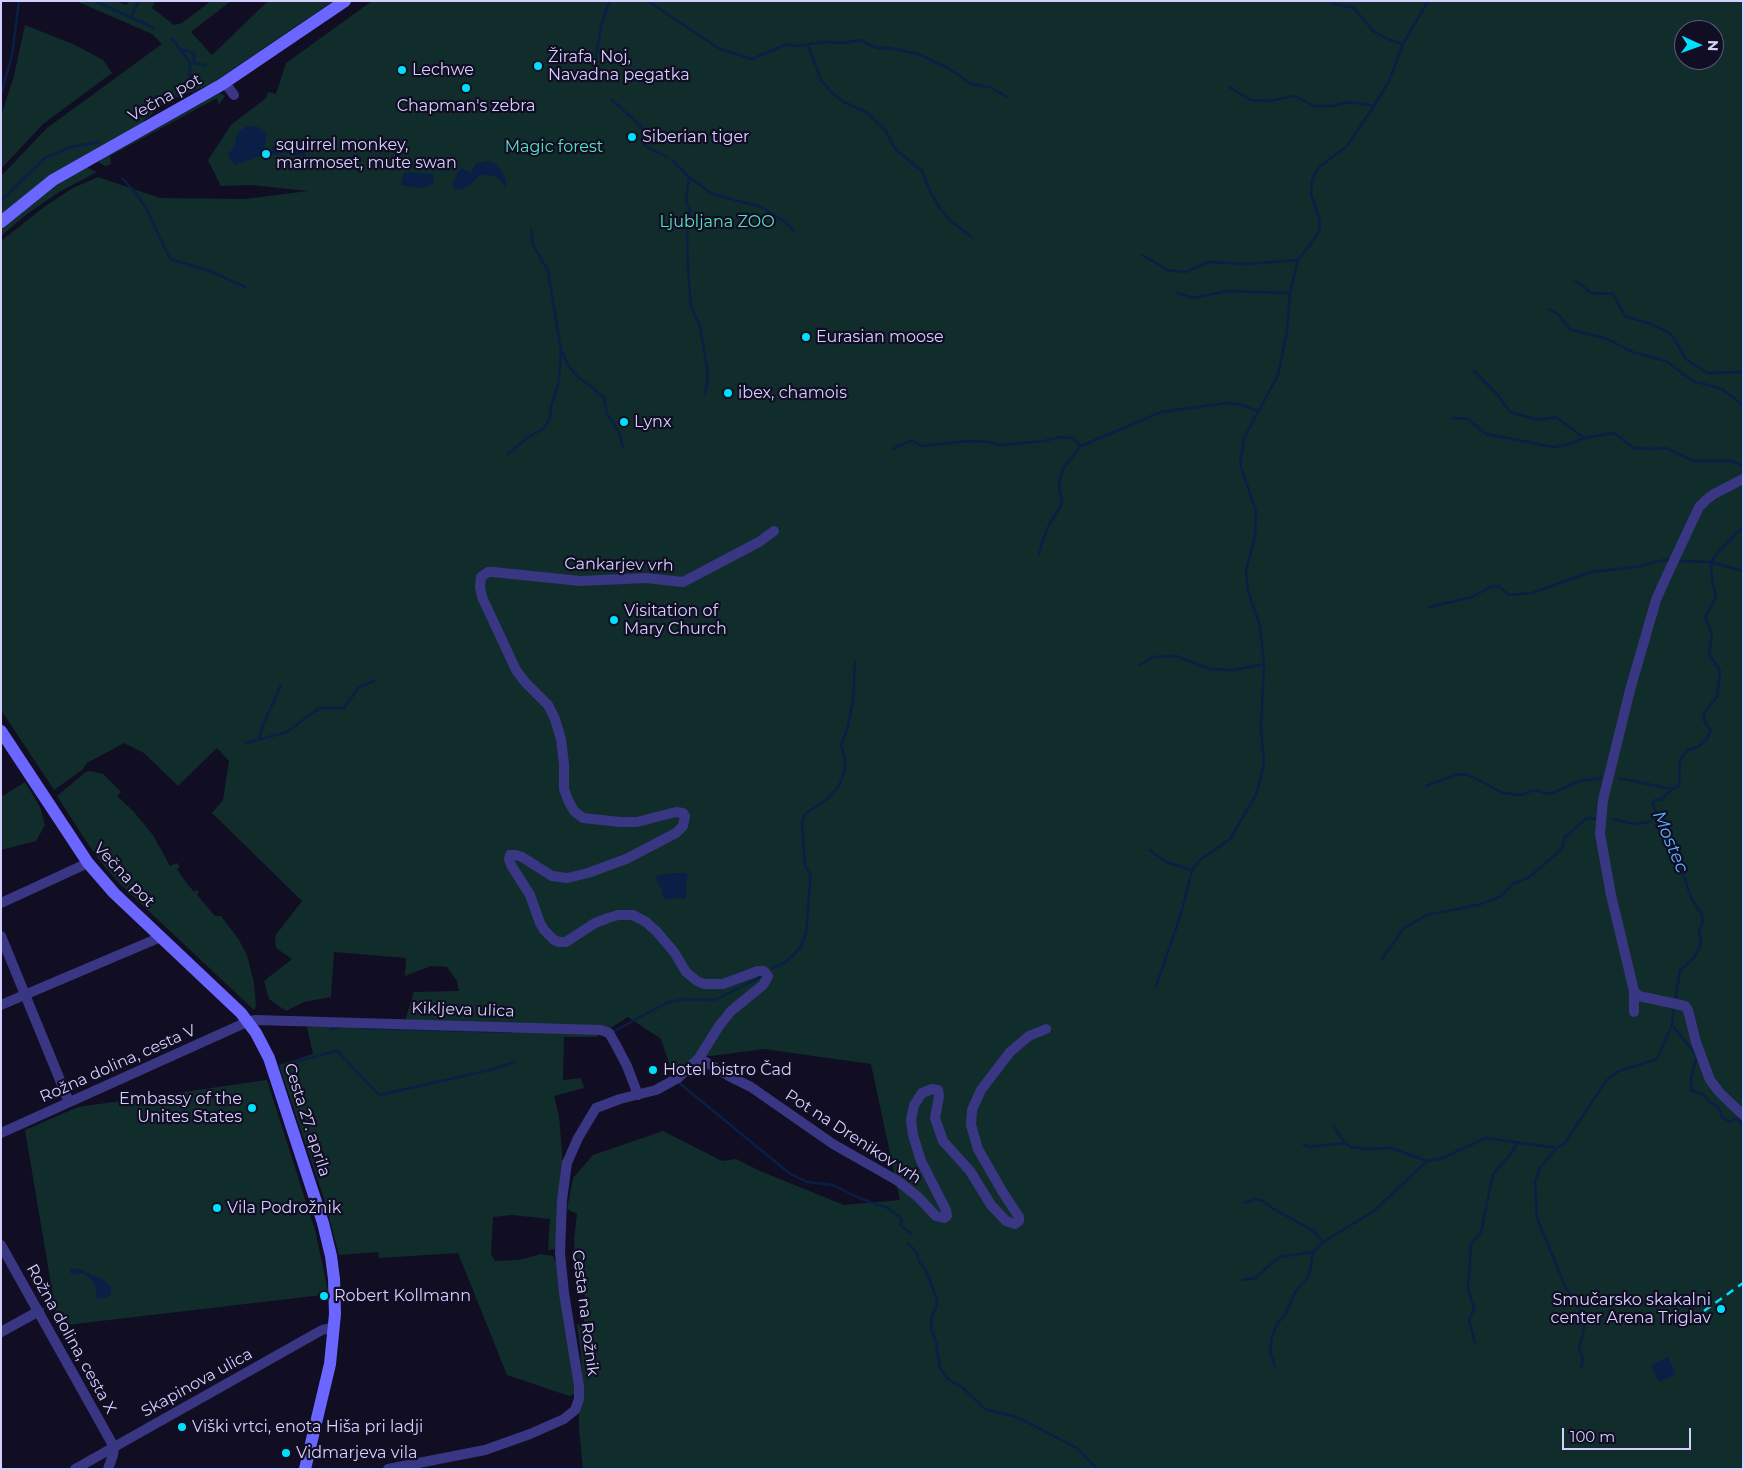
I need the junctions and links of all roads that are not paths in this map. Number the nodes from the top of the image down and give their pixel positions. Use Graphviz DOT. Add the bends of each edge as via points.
graph roads {
  1 [pos="345,1"];
  2 [pos="225,83"];
  3 [pos="234,95"];
  4 [pos="1,222"];
  5 [pos="1743,478"];
  6 [pos="774,531"];
  7 [pos="481,577"];
  8 [pos="1,731"];
  9 [pos="88,863"];
  10 [pos="1,903"];
  11 [pos="1,936"];
  12 [pos="162,937"];
  13 [pos="1634,991"];
  14 [pos="25,995"];
  15 [pos="1,1005"];
  16 [pos="1634,1012"];
  17 [pos="247,1022"];
  18 [pos="1046,1029"];
  19 [pos="700,1058"];
  20 [pos="638,1095"];
  21 [pos="69,1102"];
  22 [pos="1743,1114"];
  23 [pos="1,1133"];
  24 [pos="1,1245"];
  25 [pos="39,1311"];
  26 [pos="334,1327"];
  27 [pos="1,1332"];
  28 [pos="114,1447"];
  29 [pos="75,1469"];
  30 [pos="108,1469"];
  31 [pos="305,1469"];
  32 [pos="388,1469"];
  1 -- 2 [label="main road, Večna pot"];
  2 -- 3 [label="street"];
  2 -- 4 [label="main road, Večna pot" via="70,169"];
  5 -- 13 [label="street" via="1699,507 1656,600 1603,800 1601,844"];
  6 -- 7 [label="street, Cankarjev vrh" via="683,582 646,578 580,580 493,572"];
  7 -- 19 [label="street, Cesta na Rožnik" via="482,597 516,670 548,705 555,719 561,739 564,789 574,811 583,818 620,822 637,822 676,812 685,816 684,826 676,833 626,859 567,878 552,876 516,855 510,855 511,865 530,895 544,930 554,940 566,942 595,923 618,914 633,915 657,932 696,981 723,984 758,970 767,974 763,985 731,1011 719,1026"];
  8 -- 9 [label="main road, Večna pot"];
  9 -- 10 [label="street"];
  9 -- 12 [label="main road, Večna pot" via="110,889"];
  11 -- 14 [label="street"];
  12 -- 14 [label="street"];
  12 -- 17 [label="main road, Večna pot"];
  13 -- 16 [label="street"];
  13 -- 22 [label="street" via="1639,996 1681,1004 1688,1010 1710,1080"];
  14 -- 15 [label="street"];
  14 -- 21 [label="street"];
  17 -- 20 [label="street, Kikljeva ulica" via="358,1022 601,1030 609,1033 616,1045"];
  17 -- 21 [label="street, Rožna dolina, cesta V"];
  17 -- 26 [label="main road, Cesta 27. aprila" via="269,1058 323,1223 334,1279"];
  18 -- 19 [label="street, Pot na Drenikov vrh" via="1029,1036 1010,1052 981,1090 972,1110 971,1125 978,1148 1019,1217 1015,1224 1006,1221 991,1205 970,1171 943,1141 935,1118 940,1092 936,1088 927,1090 917,1100 912,1112 912,1127 924,1169 946,1210 944,1218 936,1216 918,1196 898,1181 833,1144 750,1087"];
  19 -- 20 [label="street, Cesta na Rožnik" via="669,1085"];
  20 -- 32 [label="street, Cesta na Rožnik" via="596,1108 578,1138 565,1172 560,1253 579,1386 575,1410 564,1419 485,1450"];
  21 -- 23 [label="street, Rožna dolina, cesta V"];
  24 -- 25 [label="street, Rožna dolina, cesta X"];
  25 -- 27 [label="street"];
  25 -- 28 [label="street, Rožna dolina, cesta X"];
  26 -- 28 [label="street, Skapinova ulica" via="322,1330"];
  26 -- 31 [label="main road, Cesta 27. aprila" via="330,1364"];
  28 -- 29 [label="street, Skapinova ulica"];
  28 -- 30 [label="street"];
}
